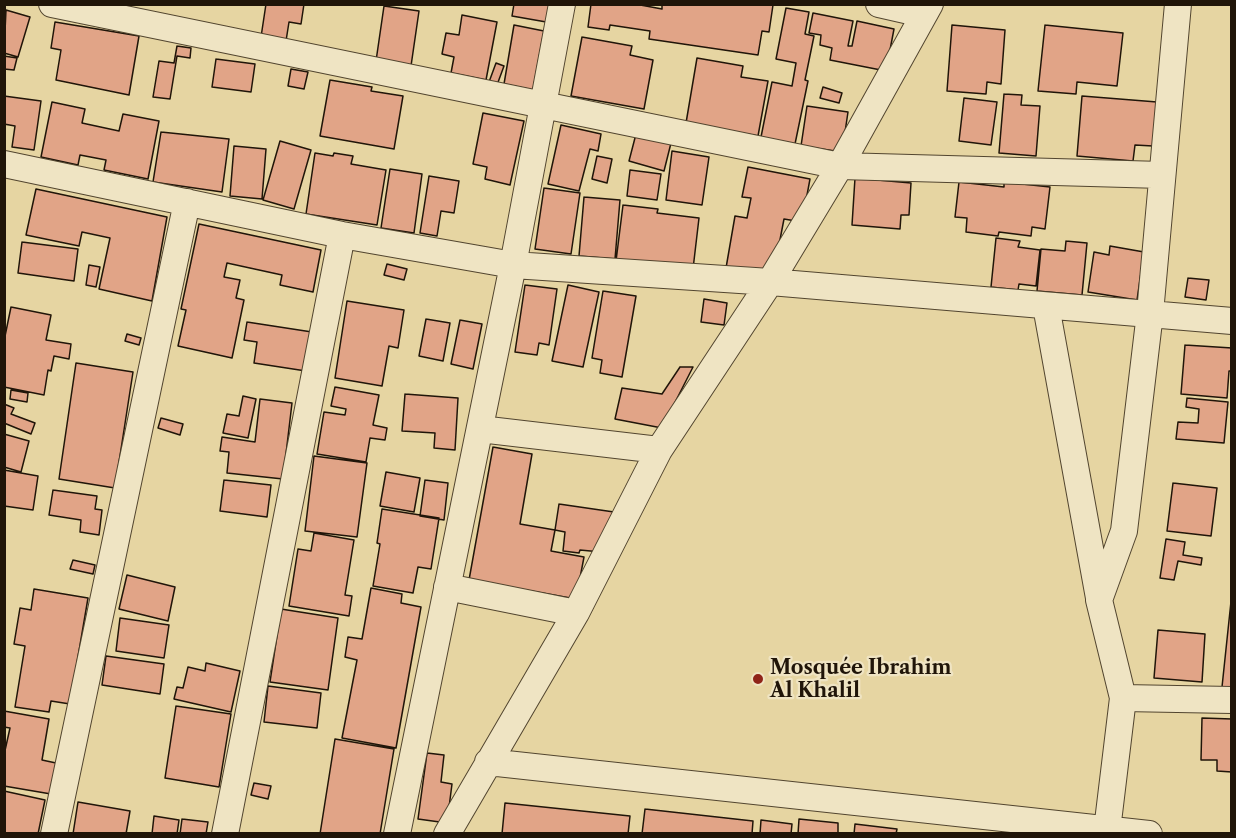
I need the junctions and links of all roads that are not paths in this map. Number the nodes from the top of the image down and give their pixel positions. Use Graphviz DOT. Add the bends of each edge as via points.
graph roads {
  1 [pos="52,4"];
  2 [pos="562,4"];
  3 [pos="879,4"];
  4 [pos="1178,4"];
  5 [pos="926,9"];
  6 [pos="544,105"];
  7 [pos="5,163"];
  8 [pos="840,166"];
  9 [pos="1162,175"];
  10 [pos="187,202"];
  11 [pos="342,235"];
  12 [pos="513,265"];
  13 [pos="770,282"];
  14 [pos="1046,306"];
  15 [pos="1150,313"];
  16 [pos="1232,321"];
  17 [pos="480,429"];
  18 [pos="659,450"];
  19 [pos="447,587"];
  20 [pos="1099,600"];
  21 [pos="576,613"];
  22 [pos="1123,698"];
  23 [pos="1232,700"];
  24 [pos="488,762"];
  25 [pos="1107,830"];
  26 [pos="54,834"];
  27 [pos="225,834"];
  28 [pos="397,834"];
  29 [pos="447,834"];
  30 [pos="1149,834"];
  1 -- 6 [label="street"];
  2 -- 6 [label="street"];
  3 -- 5 [label="street"];
  4 -- 9 [label="street"];
  5 -- 8 [label="street"];
  6 -- 8 [label="street"];
  6 -- 12 [label="street"];
  7 -- 10 [label="street"];
  8 -- 9 [label="street"];
  8 -- 13 [label="street"];
  9 -- 15 [label="street"];
  10 -- 11 [label="street"];
  10 -- 26 [label="street"];
  11 -- 12 [label="street"];
  11 -- 27 [label="street"];
  12 -- 13 [label="street"];
  12 -- 17 [label="street"];
  13 -- 14 [label="street"];
  13 -- 18 [label="street"];
  14 -- 15 [label="street"];
  14 -- 20 [label="street"];
  15 -- 16 [label="street"];
  15 -- 20 [label="street" via="1124,531"];
  17 -- 18 [label="street"];
  17 -- 19 [label="street"];
  18 -- 21 [label="street"];
  19 -- 21 [label="street"];
  19 -- 28 [label="street"];
  20 -- 22 [label="street"];
  21 -- 24 [label="street"];
  22 -- 23 [label="street"];
  22 -- 25 [label="street"];
  24 -- 25 [label="street"];
  24 -- 29 [label="street"];
  25 -- 30 [label="street"];
}
